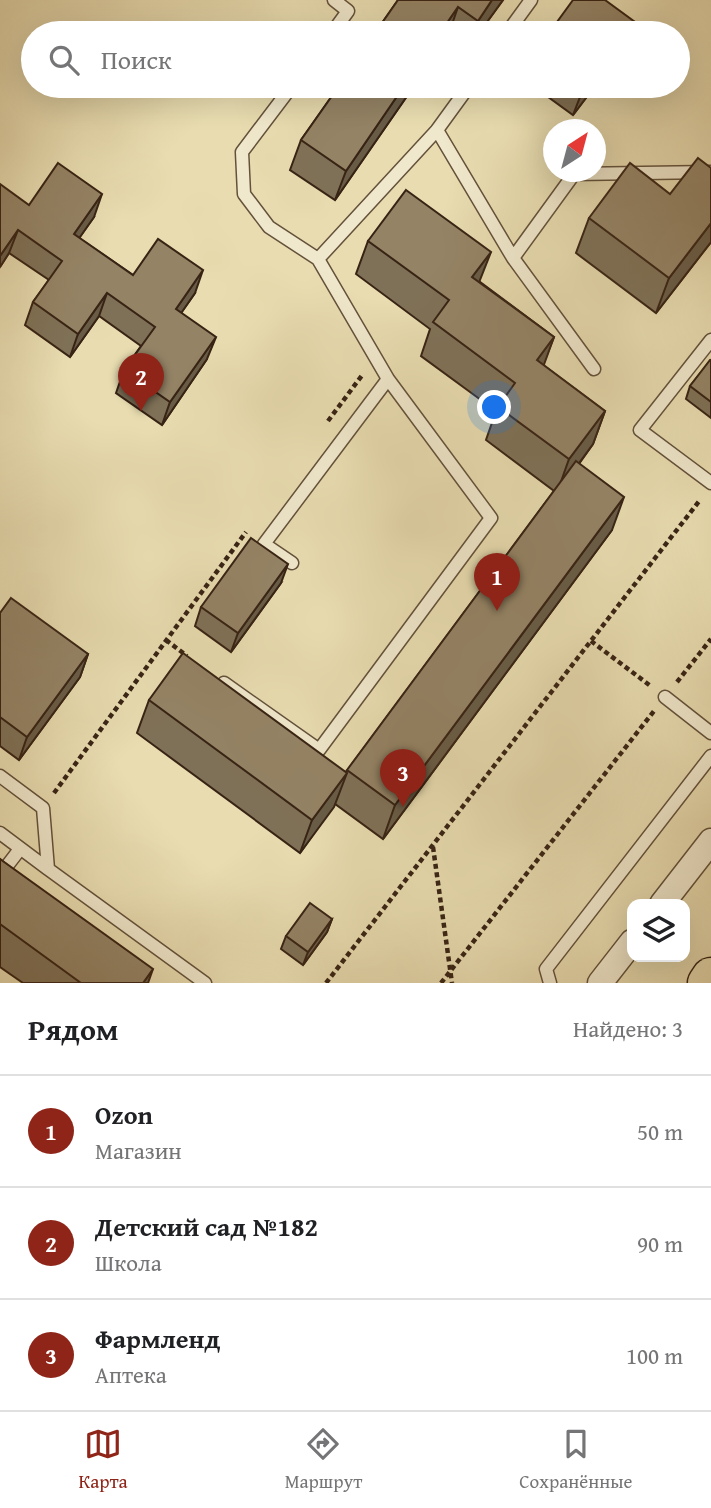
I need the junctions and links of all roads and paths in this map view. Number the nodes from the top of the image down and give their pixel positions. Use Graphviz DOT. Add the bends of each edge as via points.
graph roads {
  1 [pos="334,0"];
  2 [pos="531,0"];
  3 [pos="341,21"];
  4 [pos="516,21"];
  5 [pos="283,98"];
  6 [pos="460,98"];
  7 [pos="437,130"];
  8 [pos="711,172"];
  9 [pos="513,258"];
  10 [pos="318,259"];
  11 [pos="711,340"];
  12 [pos="375,358"];
  13 [pos="594,369"];
  14 [pos="388,379"];
  15 [pos="327,423"];
  16 [pos="711,483"];
  17 [pos="703,495"];
  18 [pos="254,521"];
  19 [pos="292,564"];
  20 [pos="711,639"];
  21 [pos="166,640"];
  22 [pos="591,641"];
  23 [pos="206,670"];
  24 [pos="665,697"];
  25 [pos="711,733"];
  26 [pos="711,756"];
  27 [pos="0,776"];
  28 [pos="43,807"];
  29 [pos="0,833"];
  30 [pos="711,841"];
  31 [pos="433,846"];
  32 [pos="20,849"];
  33 [pos="48,869"];
  34 [pos="0,875"];
  35 [pos="666,899"];
  36 [pos="627,948"];
  37 [pos="449,972"];
  38 [pos="711,977"];
  39 [pos="205,983"];
  40 [pos="326,983"];
  41 [pos="441,983"];
  42 [pos="452,983"];
  43 [pos="550,983"];
  44 [pos="600,983"];
  45 [pos="707,983"];
  1 -- 3 [label="lane" via="348,11"];
  2 -- 4 [label="lane"];
  5 -- 10 [label="lane" via="242,152 244,194 269,227"];
  6 -- 7 [label="lane"];
  7 -- 9 [label="lane"];
  7 -- 10 [label="lane"];
  8 -- 9 [label="lane" via="574,174"];
  9 -- 13 [label="lane"];
  10 -- 12 [label="lane"];
  11 -- 16 [label="lane" via="640,430"];
  12 -- 14 [label="lane"];
  12 -- 15 [label="path"];
  14 -- 19 [label="lane" via="264,544"];
  14 -- 23 [label="lane" via="491,519 319,750"];
  17 -- 22 [label="path"];
  18 -- 21 [label="path"];
  20 -- 24 [label="path"];
  21 -- 23 [label="path"];
  21 -- 28 [label="path"];
  22 -- 24 [label="path"];
  22 -- 31 [label="path"];
  24 -- 25 [label="lane"];
  24 -- 37 [label="path"];
  26 -- 43 [label="lane" via="546,969"];
  27 -- 28 [label="lane"];
  28 -- 33 [label="lane"];
  29 -- 32 [label="lane"];
  30 -- 35 [label="street"];
  31 -- 37 [label="path"];
  31 -- 40 [label="path"];
  32 -- 33 [label="lane"];
  32 -- 34 [label="lane"];
  33 -- 39 [label="lane"];
  36 -- 44 [label="street"];
  37 -- 41 [label="path"];
  37 -- 42 [label="path"];
  38 -- 45 [label="main road"];
}
